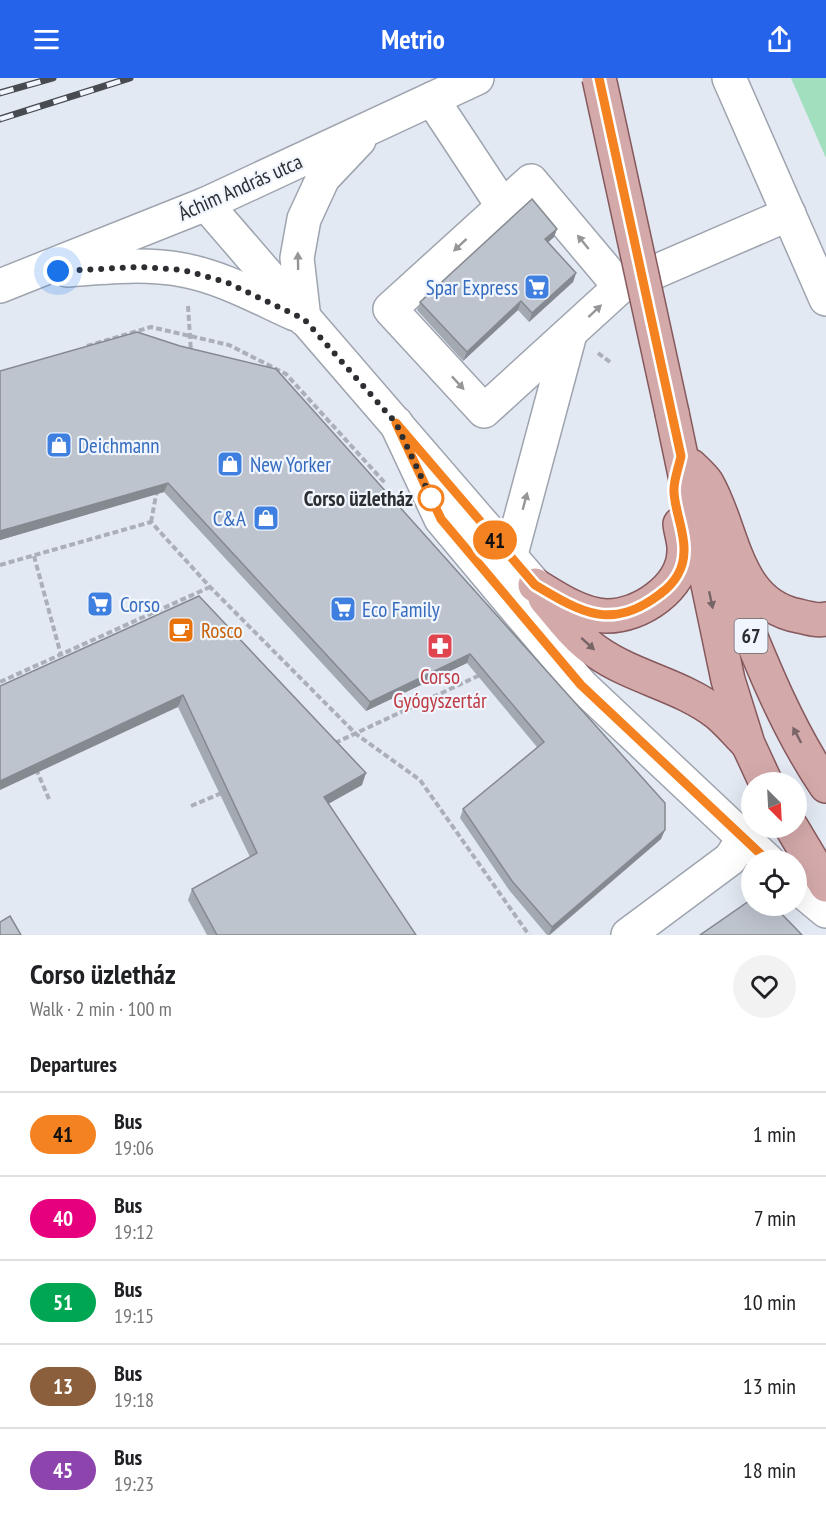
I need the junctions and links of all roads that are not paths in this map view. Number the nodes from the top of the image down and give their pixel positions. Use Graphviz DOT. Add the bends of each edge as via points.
graph roads {
  1 [pos="477,78"];
  2 [pos="599,78"];
  3 [pos="728,80"];
  4 [pos="432,99"];
  5 [pos="372,126"];
  6 [pos="206,204"];
  7 [pos="502,205"];
  8 [pos="789,214"];
  9 [pos="40,272"];
  10 [pos="0,286"];
  11 [pos="620,287"];
  12 [pos="826,299"];
  13 [pos="304,319"];
  14 [pos="570,334"];
  15 [pos="396,423"];
  16 [pos="684,469"];
  17 [pos="510,558"];
  18 [pos="535,585"];
  19 [pos="826,619"];
  20 [pos="748,744"];
  21 [pos="761,772"];
  22 [pos="826,786"];
  23 [pos="741,835"];
  24 [pos="744,838"];
  25 [pos="798,838"];
  26 [pos="757,850"];
  27 [pos="826,885"];
  28 [pos="807,895"];
  29 [pos="826,911"];
  30 [pos="627,935"];
  1 -- 4 [label="street, Áchim András utca"];
  2 -- 16 [label="main road, 67, bridge"];
  3 -- 8 [label="street"];
  4 -- 5 [label="street, Áchim András utca"];
  4 -- 7 [label="street"];
  5 -- 6 [label="street, Áchim András utca"];
  13 -- 5 [label="street, one-way" via="297,258 304,219 323,178"];
  6 -- 9 [label="street, Áchim András utca"];
  6 -- 13 [label="street"];
  11 -- 7 [label="street, one-way" via="531,180"];
  7 -- 14 [label="street, one-way" via="390,309 484,411"];
  8 -- 11 [label="street"];
  8 -- 12 [label="street"];
  9 -- 10 [label="street, Áchim András utca"];
  9 -- 13 [label="street" via="140,267 183,270 226,282"];
  14 -- 11 [label="street, one-way"];
  13 -- 15 [label="street"];
  17 -- 14 [label="street, one-way"];
  15 -- 17 [label="street"];
  15 -- 23 [label="street" via="441,519 506,597 581,685"];
  16 -- 18 [label="main road" via="674,491 684,552 679,574 666,590 624,615 605,616 564,603"];
  16 -- 19 [label="main road" via="706,482 752,587 773,608 795,616"];
  16 -- 20 [label="main road, 67, one-way" via="728,680"];
  22 -- 16 [label="main road, 67, one-way" via="768,674"];
  17 -- 18 [label="street"];
  18 -- 20 [label="main road, one-way" via="570,628 596,651 716,712"];
  20 -- 21 [label="main road, 67"];
  24 -- 26 [label="street"];
  24 -- 30 [label="street" via="730,859"];
  25 -- 27 [label="main road"];
  28 -- 29 [label="street"];
}
